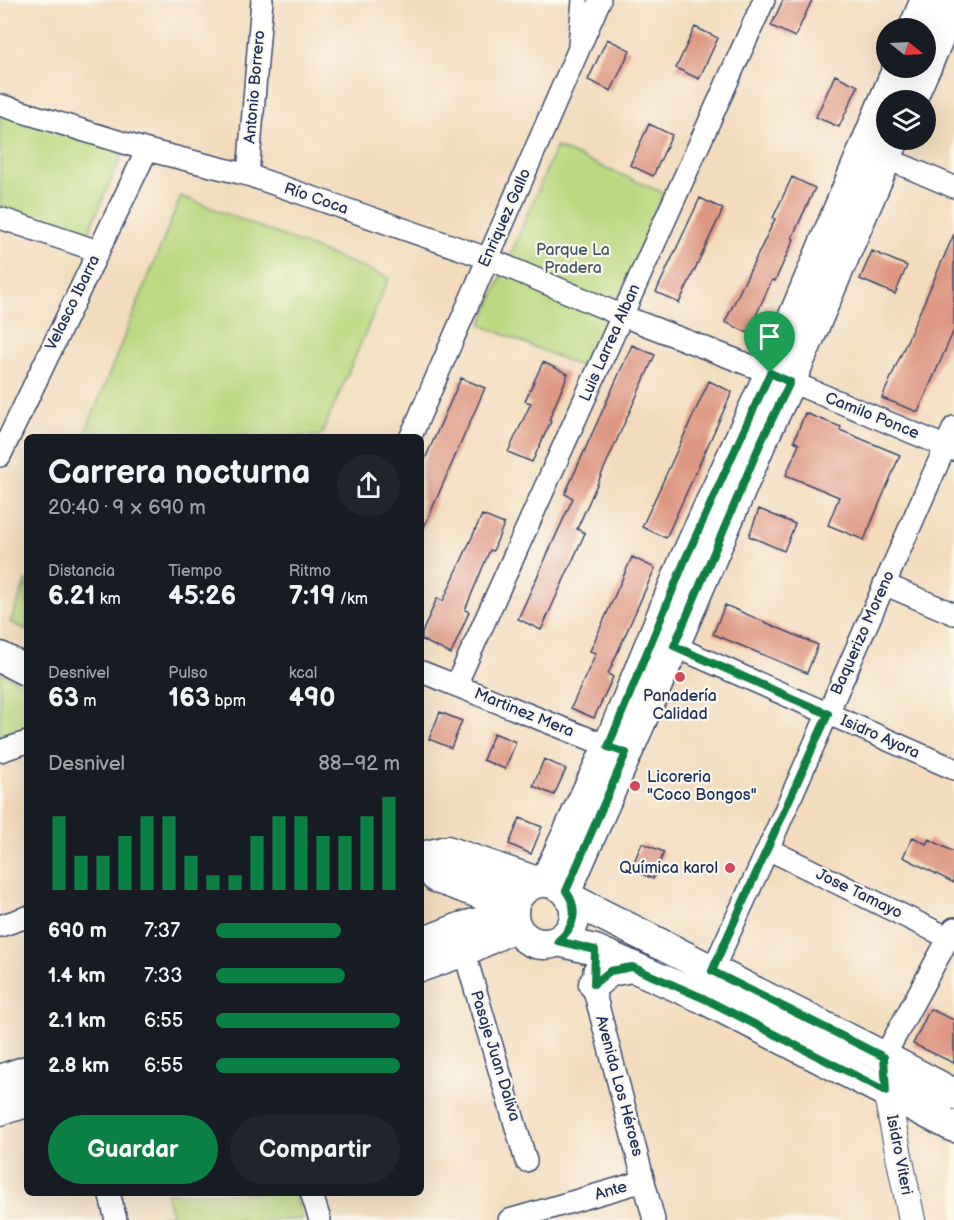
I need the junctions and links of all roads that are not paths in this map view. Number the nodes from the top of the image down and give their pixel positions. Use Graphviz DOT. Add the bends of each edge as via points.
graph roads {
  1 [pos="262,0"];
  2 [pos="580,0"];
  3 [pos="600,0"];
  4 [pos="764,0"];
  5 [pos="926,0"];
  6 [pos="954,1"];
  7 [pos="918,18"];
  8 [pos="936,42"];
  9 [pos="574,60"];
  10 [pos="0,105"];
  11 [pos="147,150"];
  12 [pos="881,150"];
  13 [pos="883,150"];
  14 [pos="248,175"];
  15 [pos="954,186"];
  16 [pos="0,218"];
  17 [pos="98,251"];
  18 [pos="487,258"];
  19 [pos="623,316"];
  20 [pos="780,378"];
  21 [pos="954,427"];
  22 [pos="412,434"];
  23 [pos="950,448"];
  24 [pos="0,456"];
  25 [pos="884,584"];
  26 [pos="954,614"];
  27 [pos="674,646"];
  28 [pos="0,657"];
  29 [pos="24,669"];
  30 [pos="424,673"];
  31 [pos="456,686"];
  32 [pos="828,714"];
  33 [pos="24,743"];
  34 [pos="617,750"];
  35 [pos="0,751"];
  36 [pos="954,769"];
  37 [pos="768,849"];
  38 [pos="424,857"];
  39 [pos="424,860"];
  40 [pos="463,888"];
  41 [pos="555,888"];
  42 [pos="514,915"];
  43 [pos="24,918"];
  44 [pos="0,926"];
  45 [pos="952,933"];
  46 [pos="462,940"];
  47 [pos="558,941"];
  48 [pos="424,943"];
  49 [pos="595,950"];
  50 [pos="424,965"];
  51 [pos="632,967"];
  52 [pos="712,971"];
  53 [pos="594,984"];
  54 [pos="884,1057"];
  55 [pos="24,1072"];
  56 [pos="0,1080"];
  57 [pos="886,1091"];
  58 [pos="954,1094"];
  59 [pos="24,1103"];
  60 [pos="0,1110"];
  61 [pos="954,1127"];
  62 [pos="526,1161"];
  63 [pos="644,1181"];
  64 [pos="110,1196"];
  65 [pos="312,1196"];
  66 [pos="116,1220"];
  67 [pos="320,1220"];
  68 [pos="509,1220"];
  69 [pos="654,1220"];
  70 [pos="912,1220"];
  1 -- 14 [label="street, Antonio Borrero"];
  2 -- 9 [label="street"];
  3 -- 9 [label="street, Enriquez Gallo"];
  4 -- 19 [label="street, Luis Larrea Alban"];
  5 -- 7 [label="main road"];
  6 -- 8 [label="main road"];
  9 -- 18 [label="street, Enriquez Gallo"];
  10 -- 11 [label="street, Río Coca"];
  11 -- 14 [label="street, Río Coca"];
  11 -- 17 [label="street, Velasco Ibarra"];
  12 -- 20 [label="main road"];
  13 -- 15 [label="street"];
  14 -- 18 [label="street, Río Coca"];
  16 -- 17 [label="street"];
  17 -- 24 [label="street, Velasco Ibarra"];
  18 -- 19 [label="street, Río Coca"];
  18 -- 22 [label="street, Enriquez Gallo"];
  19 -- 20 [label="street, Camilo Ponce"];
  19 -- 31 [label="street, Luis Larrea Alban"];
  20 -- 23 [label="street, Camilo Ponce"];
  20 -- 27 [label="main road" via="761,442"];
  20 -- 34 [label="main road" via="685,560"];
  21 -- 23 [label="street, Baquerizo Moreno"];
  23 -- 25 [label="street, Baquerizo Moreno"];
  25 -- 26 [label="street"];
  25 -- 32 [label="street, Baquerizo Moreno"];
  27 -- 32 [label="street, Isidro Ayora"];
  27 -- 34 [label="main road"];
  28 -- 29 [label="main road"];
  30 -- 31 [label="street, Martinez Mera"];
  31 -- 34 [label="street, Martinez Mera"];
  32 -- 36 [label="street, Isidro Ayora"];
  32 -- 37 [label="street, Baquerizo Moreno"];
  33 -- 35 [label="street"];
  34 -- 41 [label="main road"];
  37 -- 45 [label="street, Jose Tamayo"];
  37 -- 52 [label="street, Baquerizo Moreno"];
  38 -- 41 [label="main road" via="447,851"];
  39 -- 40 [label="main road" via="437,878"];
  40 -- 42 [label="main road"];
  40 -- 46 [label="main road" via="467,905"];
  41 -- 42 [label="main road" via="523,889"];
  41 -- 47 [label="main road" via="575,910 567,933"];
  41 -- 52 [label="main road"];
  42 -- 46 [label="main road"];
  42 -- 47 [label="main road" via="523,936 546,944"];
  43 -- 44 [label="street"];
  45 -- 54 [label="street"];
  46 -- 48 [label="main road"];
  46 -- 50 [label="main road"];
  46 -- 62 [label="street, Pasaje Juan Daliva"];
  47 -- 49 [label="main road"];
  49 -- 51 [label="main road"];
  49 -- 53 [label="street, Avenida Los Héroes"];
  51 -- 53 [label="main road" via="610,971"];
  51 -- 57 [label="main road" via="703,998"];
  52 -- 54 [label="main road"];
  53 -- 63 [label="street, Avenida Los Héroes"];
  54 -- 57 [label="street, Isidro Viteri"];
  54 -- 58 [label="main road"];
  55 -- 56 [label="main road"];
  57 -- 61 [label="main road"];
  57 -- 70 [label="street, Isidro Viteri"];
  59 -- 60 [label="main road"];
  63 -- 68 [label="street, Ante"];
  63 -- 69 [label="street, Avenida Los Héroes"];
  64 -- 66 [label="street"];
  65 -- 67 [label="street"];
}
